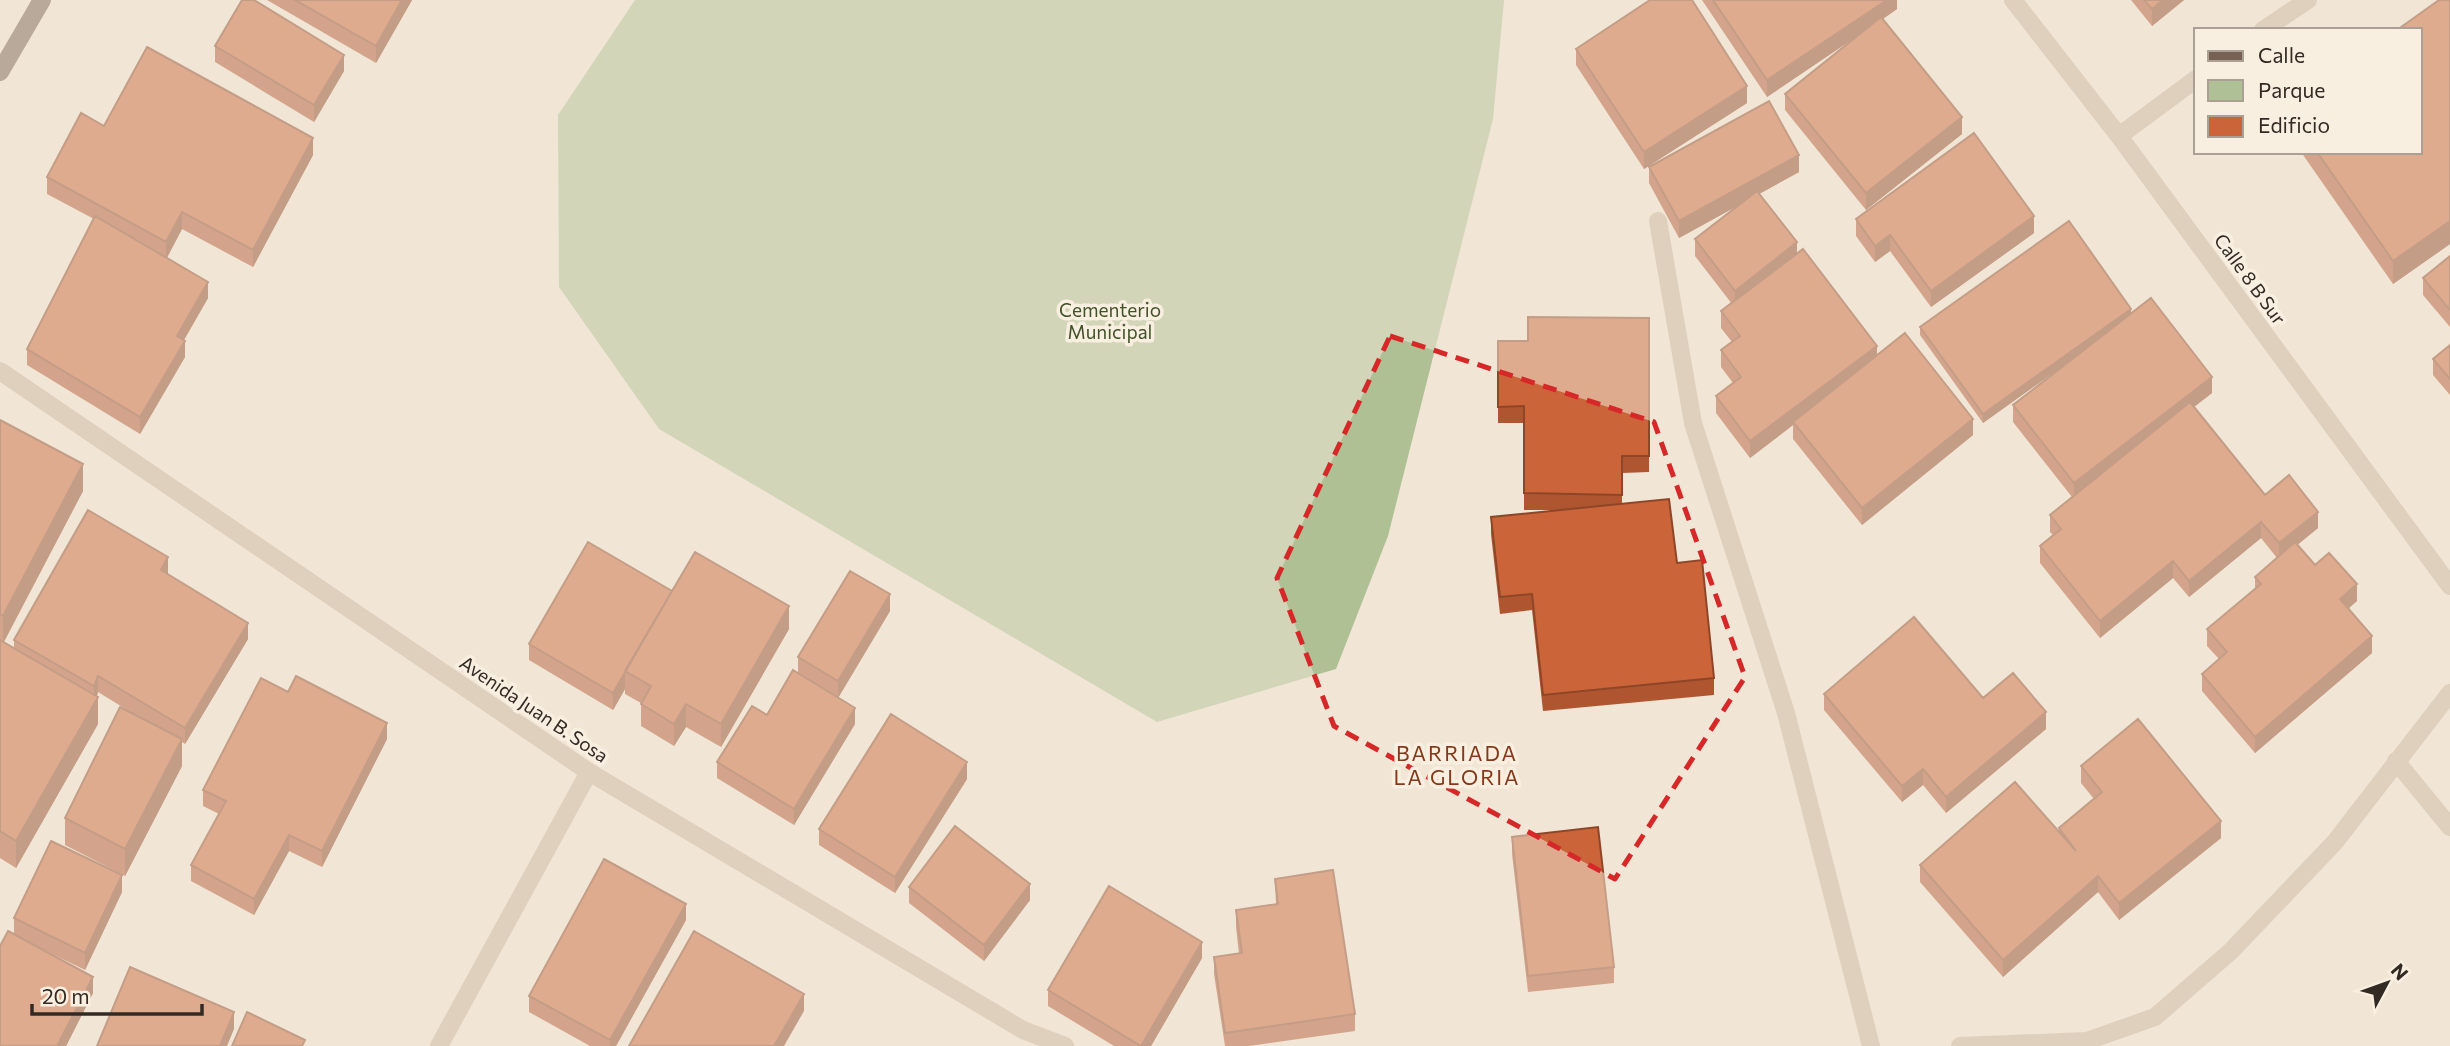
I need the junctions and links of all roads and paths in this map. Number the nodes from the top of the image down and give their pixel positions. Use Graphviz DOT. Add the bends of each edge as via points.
graph roads {
  1 [pos="42,0"];
  2 [pos="2013,0"];
  3 [pos="2308,0"];
  4 [pos="2266,28"];
  5 [pos="0,72"];
  6 [pos="2194,80"];
  7 [pos="2119,136"];
  8 [pos="1658,221"];
  9 [pos="0,372"];
  10 [pos="2450,586"];
  11 [pos="2450,693"];
  12 [pos="2396,761"];
  13 [pos="589,772"];
  14 [pos="2450,827"];
  15 [pos="439,1046"];
  16 [pos="1065,1046"];
  17 [pos="1871,1046"];
  18 [pos="1960,1046"];
  1 -- 5 [label="main road"];
  2 -- 7 [label="street, Calle 8 B Sur"];
  3 -- 4 [label="street"];
  6 -- 7 [label="street"];
  7 -- 10 [label="street, Calle 8 B Sur"];
  8 -- 17 [label="street" via="1693,423 1786,713"];
  9 -- 13 [label="street, Avenida Juan B. Sosa"];
  11 -- 12 [label="street"];
  12 -- 14 [label="street"];
  12 -- 18 [label="street" via="2325,852 2231,951 2155,1017 2087,1041"];
  13 -- 15 [label="street"];
  13 -- 16 [label="street, Avenida Juan B. Sosa" via="1023,1030"];
}
